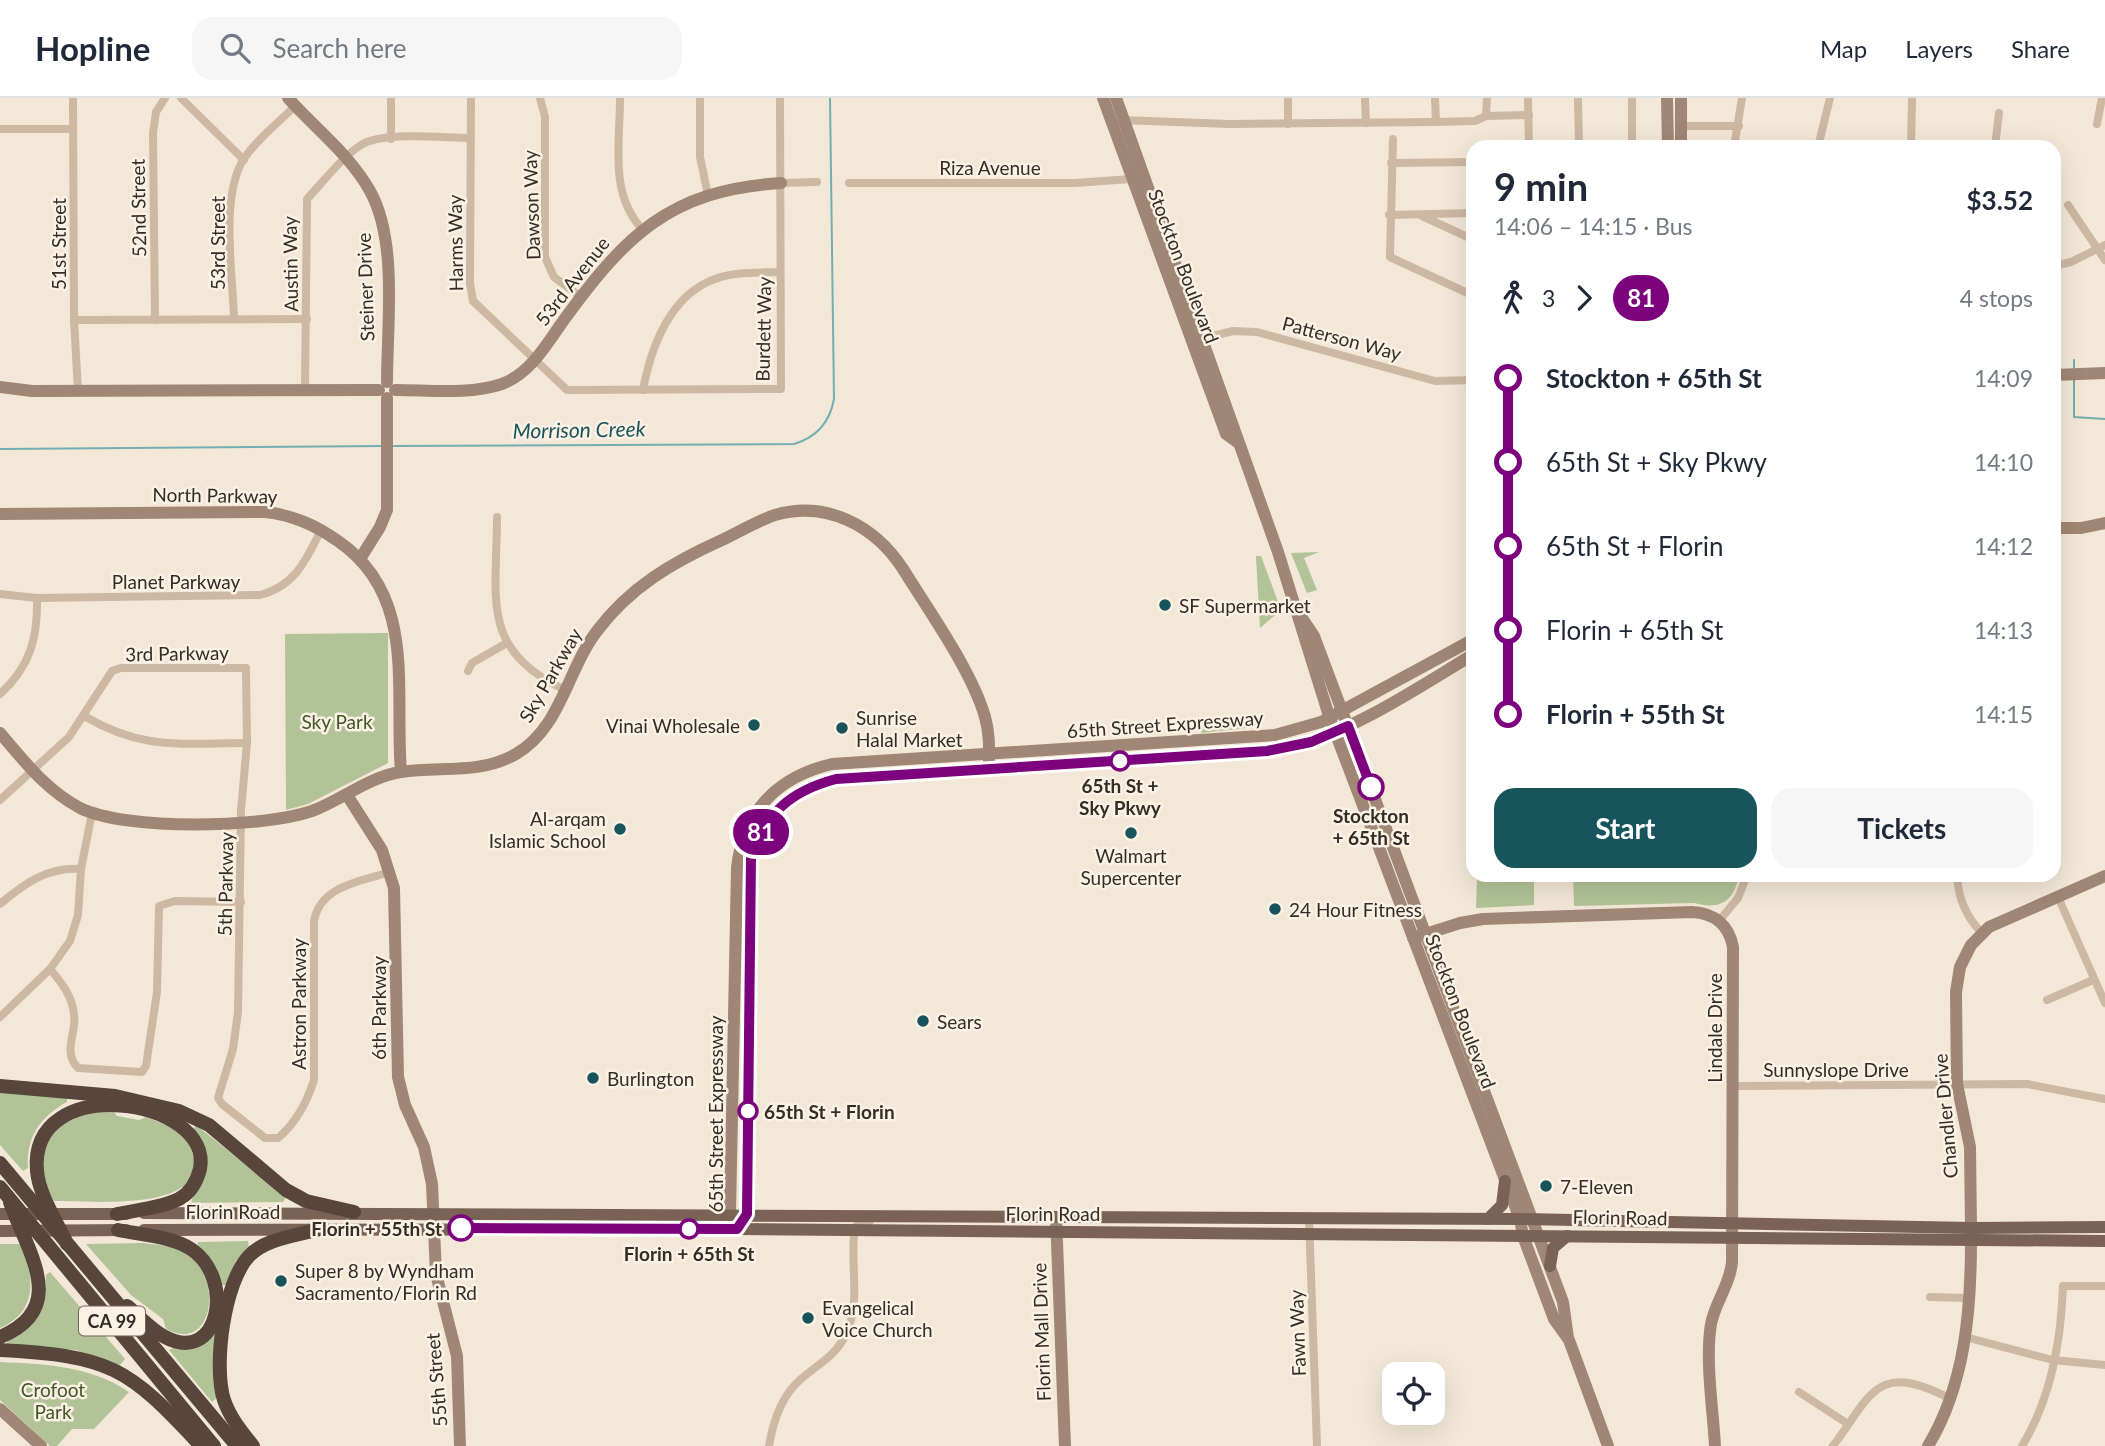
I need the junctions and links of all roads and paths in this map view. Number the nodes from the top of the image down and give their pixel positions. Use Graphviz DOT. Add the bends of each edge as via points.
graph roads {
  1 [pos="73,98"];
  2 [pos="165,98"];
  3 [pos="181,98"];
  4 [pos="391,98"];
  5 [pos="471,98"];
  6 [pos="540,98"];
  7 [pos="620,98"];
  8 [pos="700,98"];
  9 [pos="780,98"];
  10 [pos="1103,98"];
  11 [pos="1115,98"];
  12 [pos="1288,98"];
  13 [pos="1365,98"];
  14 [pos="1436,98"];
  15 [pos="1487,98"];
  16 [pos="1528,98"];
  17 [pos="1578,98"];
  18 [pos="1632,98"];
  19 [pos="1667,98"];
  20 [pos="1681,98"];
  21 [pos="1742,98"];
  22 [pos="1830,98"];
  23 [pos="1912,98"];
  24 [pos="2102,98"];
  25 [pos="292,102"];
  26 [pos="1999,113"];
  27 [pos="1529,115"];
  28 [pos="1486,116"];
  29 [pos="1118,120"];
  30 [pos="1436,122"];
  31 [pos="1366,123"];
  32 [pos="1288,124"];
  33 [pos="2097,124"];
  34 [pos="1739,125"];
  35 [pos="1681,126"];
  36 [pos="0,129"];
  37 [pos="73,129"];
  38 [pos="469,138"];
  39 [pos="391,139"];
  40 [pos="1393,139"];
  41 [pos="1529,140"];
  42 [pos="1579,140"];
  43 [pos="1632,140"];
  44 [pos="1668,140"];
  45 [pos="1681,140"];
  46 [pos="1736,140"];
  47 [pos="1820,140"];
  48 [pos="1911,140"];
  49 [pos="1996,140"];
  50 [pos="347,159"];
  51 [pos="244,160"];
  52 [pos="1466,162"];
  53 [pos="1391,163"];
  54 [pos="1136,177"];
  55 [pos="817,182"];
  56 [pos="781,183"];
  57 [pos="849,183"];
  58 [pos="708,195"];
  59 [pos="2068,205"];
  60 [pos="1418,214"];
  61 [pos="1466,214"];
  62 [pos="1389,215"];
  63 [pos="642,229"];
  64 [pos="1466,236"];
  65 [pos="2102,247"];
  66 [pos="2105,260"];
  67 [pos="2061,263"];
  68 [pos="780,272"];
  69 [pos="1172,288"];
  70 [pos="1466,292"];
  71 [pos="581,296"];
  72 [pos="307,319"];
  73 [pos="74,320"];
  74 [pos="155,320"];
  75 [pos="234,320"];
  76 [pos="1201,340"];
  77 [pos="536,359"];
  78 [pos="2105,373"];
  79 [pos="2061,374"];
  80 [pos="1466,380"];
  81 [pos="0,387"];
  82 [pos="305,388"];
  83 [pos="387,390"];
  84 [pos="643,390"];
  85 [pos="78,391"];
  86 [pos="1237,442"];
  87 [pos="0,514"];
  88 [pos="497,517"];
  89 [pos="2104,527"];
  90 [pos="2061,528"];
  91 [pos="321,530"];
  92 [pos="360,559"];
  93 [pos="0,594"];
  94 [pos="37,598"];
  95 [pos="1298,612"];
  96 [pos="1466,643"];
  97 [pos="505,644"];
  98 [pos="1466,651"];
  99 [pos="1466,659"];
  100 [pos="246,668"];
  101 [pos="468,671"];
  102 [pos="1424,684"];
  103 [pos="565,691"];
  104 [pos="0,694"];
  105 [pos="1342,711"];
  106 [pos="84,716"];
  107 [pos="1329,716"];
  108 [pos="1342,729"];
  109 [pos="0,733"];
  110 [pos="1229,740"];
  111 [pos="247,743"];
  112 [pos="1166,745"];
  113 [pos="989,754"];
  114 [pos="1176,757"];
  115 [pos="1116,761"];
  116 [pos="989,769"];
  117 [pos="33,771"];
  118 [pos="401,772"];
  119 [pos="347,795"];
  120 [pos="0,800"];
  121 [pos="92,813"];
  122 [pos="241,823"];
  123 [pos="81,869"];
  124 [pos="390,872"];
  125 [pos="2105,876"];
  126 [pos="1744,882"];
  127 [pos="1957,882"];
  128 [pos="2058,897"];
  129 [pos="241,902"];
  130 [pos="0,904"];
  131 [pos="1719,921"];
  132 [pos="1982,933"];
  133 [pos="1419,936"];
  134 [pos="735,945"];
  135 [pos="735,967"];
  136 [pos="749,968"];
  137 [pos="50,970"];
  138 [pos="2093,980"];
  139 [pos="749,988"];
  140 [pos="2048,1000"];
  141 [pos="2105,1003"];
  142 [pos="0,1017"];
  143 [pos="733,1029"];
  144 [pos="732,1074"];
  145 [pos="748,1081"];
  146 [pos="1957,1084"];
  147 [pos="0,1086"];
  148 [pos="1734,1086"];
  149 [pos="218,1098"];
  150 [pos="2105,1099"];
  151 [pos="748,1122"];
  152 [pos="0,1163"];
  153 [pos="1505,1181"];
  154 [pos="4,1192"];
  155 [pos="354,1212"];
  156 [pos="434,1212"];
  157 [pos="0,1214"];
  158 [pos="117,1214"];
  159 [pos="730,1214"];
  160 [pos="747,1214"];
  161 [pos="920,1216"];
  162 [pos="1056,1217"];
  163 [pos="1309,1218"];
  164 [pos="1488,1219"];
  165 [pos="1526,1219"];
  166 [pos="1733,1224"];
  167 [pos="2105,1227"];
  168 [pos="434,1228"];
  169 [pos="737,1229"];
  170 [pos="118,1230"];
  171 [pos="319,1230"];
  172 [pos="0,1231"];
  173 [pos="854,1231"];
  174 [pos="1056,1232"];
  175 [pos="1310,1234"];
  176 [pos="1538,1235"];
  177 [pos="1971,1235"];
  178 [pos="1523,1236"];
  179 [pos="1567,1236"];
  180 [pos="1733,1239"];
  181 [pos="2105,1241"];
  182 [pos="67,1244"];
  183 [pos="1550,1266"];
  184 [pos="97,1281"];
  185 [pos="2105,1286"];
  186 [pos="1930,1297"];
  187 [pos="1969,1298"];
  188 [pos="0,1337"];
  189 [pos="1965,1337"];
  190 [pos="1569,1340"];
  191 [pos="0,1350"];
  192 [pos="2053,1360"];
  193 [pos="2105,1365"];
  194 [pos="1799,1392"];
  195 [pos="1949,1398"];
  196 [pos="0,1409"];
  197 [pos="1849,1424"];
  198 [pos="41,1446"];
  199 [pos="201,1446"];
  200 [pos="214,1446"];
  201 [pos="237,1446"];
  202 [pos="253,1446"];
  203 [pos="460,1446"];
  204 [pos="769,1446"];
  205 [pos="1065,1446"];
  206 [pos="1317,1446"];
  207 [pos="1608,1446"];
  208 [pos="1715,1446"];
  209 [pos="1833,1446"];
  210 [pos="1928,1446"];
  211 [pos="2022,1446"];
  1 -- 37 [label="street, 51st Street"];
  2 -- 74 [label="street, 52nd Street" via="156,112 153,133"];
  3 -- 51 [label="street"];
  4 -- 39 [label="street"];
  5 -- 38 [label="street, Harms Way"];
  6 -- 71 [label="street, Dawson Way" via="545,117 545,257 554,278"];
  7 -- 63 [label="street" via="620,192 628,213"];
  8 -- 58 [label="street" via="700,157"];
  9 -- 56 [label="street, Burdett Way"];
  10 -- 29 [label="street, Stockton Boulevard"];
  11 -- 29 [label="street, Stockton Boulevard"];
  12 -- 32 [label="street"];
  13 -- 31 [label="street"];
  14 -- 30 [label="street"];
  15 -- 28 [label="street"];
  16 -- 27 [label="street"];
  17 -- 42 [label="street"];
  18 -- 43 [label="street"];
  19 -- 44 [label="street"];
  20 -- 35 [label="street"];
  21 -- 34 [label="street"];
  22 -- 47 [label="street"];
  23 -- 48 [label="street"];
  24 -- 33 [label="street"];
  25 -- 50 [label="street, Steiner Drive"];
  25 -- 51 [label="street, 53rd Street"];
  26 -- 49 [label="street"];
  27 -- 28 [label="street"];
  27 -- 41 [label="street"];
  28 -- 30 [label="street" via="1475,121"];
  29 -- 32 [label="street"];
  29 -- 54 [label="street, Stockton Boulevard"];
  30 -- 31 [label="street"];
  31 -- 32 [label="street"];
  34 -- 35 [label="street"];
  34 -- 46 [label="street"];
  35 -- 45 [label="street"];
  36 -- 37 [label="street"];
  37 -- 73 [label="street, 51st Street"];
  38 -- 39 [label="street, Austin Way"];
  38 -- 77 [label="street, Harms Way" via="471,298"];
  39 -- 50 [label="street, Austin Way" via="367,142"];
  40 -- 53 [label="street"];
  50 -- 72 [label="street, Austin Way" via="307,199"];
  50 -- 83 [label="street, Steiner Drive" via="371,192 385,236"];
  51 -- 75 [label="street, 53rd Street" via="234,180 231,203"];
  52 -- 53 [label="street"];
  53 -- 62 [label="street"];
  54 -- 57 [label="street, Riza Avenue" via="1075,183"];
  54 -- 69 [label="street, Stockton Boulevard"];
  54 -- 76 [label="street, Stockton Boulevard"];
  55 -- 56 [label="street"];
  56 -- 58 [label="street, 53rd Avenue"];
  56 -- 68 [label="street, Burdett Way"];
  58 -- 63 [label="street, 53rd Avenue"];
  59 -- 65 [label="street"];
  60 -- 61 [label="street"];
  60 -- 62 [label="street"];
  60 -- 64 [label="street"];
  62 -- 70 [label="street" via="1390,257"];
  63 -- 71 [label="street, 53rd Avenue"];
  65 -- 66 [label="street"];
  65 -- 67 [label="street"];
  68 -- 84 [label="street" via="742,273 714,279 696,289 657,336"];
  68 -- 84 [label="street, Burdett Way" via="781,389"];
  69 -- 76 [label="street" via="1181,293"];
  69 -- 86 [label="street, Stockton Boulevard" via="1226,434"];
  71 -- 77 [label="street, 53rd Avenue"];
  72 -- 75 [label="street"];
  72 -- 82 [label="street, Austin Way"];
  73 -- 74 [label="street"];
  73 -- 85 [label="street, 51st Street"];
  74 -- 75 [label="street"];
  76 -- 80 [label="street, Patterson Way" via="1233,331 1257,332 1435,381"];
  76 -- 86 [label="street, Stockton Boulevard"];
  77 -- 83 [label="street, 53rd Avenue" via="510,380 487,387"];
  77 -- 84 [label="street, Burdett Way" via="567,390"];
  78 -- 79 [label="street"];
  81 -- 85 [label="street, 53rd Avenue"];
  82 -- 83 [label="street, 53rd Avenue"];
  82 -- 85 [label="street, 53rd Avenue"];
  83 -- 92 [label="street, Steiner Drive" via="387,510"];
  86 -- 95 [label="street, Stockton Boulevard"];
  87 -- 91 [label="street, North Parkway" via="265,512 301,519"];
  88 -- 97 [label="street" via="498,620"];
  89 -- 90 [label="street"];
  91 -- 92 [label="street, North Parkway"];
  91 -- 94 [label="street, Planet Parkway" via="297,574 280,588 260,595"];
  92 -- 118 [label="street, North Parkway" via="385,594 398,636"];
  93 -- 94 [label="street, Planet Parkway"];
  94 -- 104 [label="street" via="32,651 20,673"];
  95 -- 105 [label="street, Stockton Boulevard" via="1314,636"];
  95 -- 107 [label="street, Stockton Boulevard"];
  96 -- 105 [label="street, 65th Street Expressway"];
  97 -- 101 [label="street" via="472,663"];
  97 -- 103 [label="street" via="528,670"];
  98 -- 102 [label="street" via="1436,669"];
  99 -- 102 [label="street, 65th Street Expressway"];
  100 -- 106 [label="street, 3rd Parkway" via="121,668 105,678"];
  100 -- 111 [label="street, 5th Parkway"];
  102 -- 108 [label="street, 65th Street Expressway"];
  103 -- 113 [label="street, Sky Parkway" via="577,661 601,625 661,570 768,518 790,512 826,513 870,532 898,561 974,689 986,721"];
  103 -- 118 [label="street, Sky Parkway" via="540,734 515,755 468,770"];
  105 -- 107 [label="street, 65th Street Expressway"];
  105 -- 108 [label="street, Stockton Boulevard"];
  106 -- 111 [label="street" via="139,741"];
  106 -- 117 [label="street, 3rd Parkway"];
  107 -- 108 [label="street, Stockton Boulevard"];
  107 -- 110 [label="street, 65th Street Expressway" via="1298,730"];
  108 -- 114 [label="street, 65th Street Expressway" via="1280,750"];
  108 -- 133 [label="street, Stockton Boulevard"];
  109 -- 117 [label="street, Sky Parkway"];
  110 -- 112 [label="street, 65th Street Expressway"];
  110 -- 114 [label="street" via="1181,748"];
  111 -- 122 [label="street, 5th Parkway"];
  112 -- 113 [label="street, 65th Street Expressway"];
  112 -- 115 [label="street" via="1163,750 1130,753"];
  113 -- 116 [label="street, Sky Parkway"];
  113 -- 134 [label="street, 65th Street Expressway" via="832,764 780,785 755,812 740,845"];
  114 -- 115 [label="street, 65th Street Expressway"];
  115 -- 116 [label="street, 65th Street Expressway"];
  116 -- 136 [label="street, 65th Street Expressway" via="836,779 811,786 776,809 757,838 751,858"];
  117 -- 120 [label="street, 3rd Parkway"];
  117 -- 121 [label="street, Sky Parkway" via="53,792"];
  118 -- 119 [label="street, Sky Parkway"];
  119 -- 122 [label="street, Sky Parkway" via="296,816"];
  119 -- 124 [label="street, 6th Parkway" via="382,850"];
  121 -- 122 [label="street, Sky Parkway" via="140,821"];
  121 -- 123 [label="street"];
  122 -- 129 [label="street, 5th Parkway"];
  123 -- 130 [label="street" via="59,869 38,876"];
  123 -- 137 [label="street" via="76,923"];
  124 -- 149 [label="street, Astron Parkway" via="334,891 318,906 314,921 314,1080 295,1119 278,1138 265,1138"];
  124 -- 156 [label="street, 6th Parkway" via="397,928 398,1077 424,1147"];
  125 -- 128 [label="street, Chandler Drive"];
  126 -- 131 [label="street"];
  127 -- 132 [label="street" via="1961,902"];
  128 -- 132 [label="street, Chandler Drive"];
  128 -- 138 [label="street"];
  129 -- 137 [label="street" via="175,901 159,906 157,992 142,1072 73,1064 69,1047 75,1018 72,1003"];
  129 -- 149 [label="street, 5th Parkway" via="238,1012 233,1049"];
  131 -- 133 [label="street" via="1692,912 1483,919"];
  131 -- 148 [label="street, Lindale Drive" via="1733,947"];
  132 -- 146 [label="street, Chandler Drive" via="1967,952 1958,975"];
  133 -- 153 [label="street, Stockton Boulevard"];
  133 -- 165 [label="street, Stockton Boulevard"];
  134 -- 135 [label="street, 65th Street Expressway"];
  134 -- 136 [label="street"];
  135 -- 139 [label="street"];
  135 -- 143 [label="street, 65th Street Expressway"];
  136 -- 139 [label="street, 65th Street Expressway"];
  137 -- 142 [label="street"];
  138 -- 140 [label="street"];
  138 -- 141 [label="street"];
  139 -- 145 [label="street, 65th Street Expressway"];
  143 -- 144 [label="street, 65th Street Expressway"];
  143 -- 145 [label="street" via="740,1043 740,1069"];
  144 -- 151 [label="street" via="738,1079 740,1109"];
  144 -- 159 [label="street, 65th Street Expressway"];
  145 -- 151 [label="street, 65th Street Expressway"];
  146 -- 148 [label="street, Sunnyslope Drive"];
  146 -- 150 [label="street, Sunnyslope Drive" via="2036,1085"];
  146 -- 177 [label="street, Chandler Drive" via="1970,1147"];
  147 -- 155 [label="highway" via="115,1096 179,1111 209,1125 286,1190 306,1201"];
  148 -- 166 [label="street, Lindale Drive"];
  151 -- 160 [label="street, 65th Street Expressway"];
  152 -- 182 [label="highway, CA 99"];
  153 -- 164 [label="main road" via="1502,1205"];
  153 -- 165 [label="street, Stockton Boulevard"];
  154 -- 188 [label="highway" via="40,1275 34,1308 25,1322"];
  154 -- 200 [label="highway, CA 99"];
  155 -- 156 [label="main road, Florin Road"];
  155 -- 158 [label="main road, Florin Road"];
  156 -- 159 [label="main road, Florin Road"];
  156 -- 168 [label="street, 6th Parkway"];
  157 -- 158 [label="main road, Florin Road"];
  158 -- 182 [label="highway" via="166,1204 191,1189 201,1162 200,1147 182,1124 126,1107 79,1107 64,1114 41,1140 37,1156 37,1173"];
  159 -- 160 [label="main road, Florin Road"];
  159 -- 169 [label="street, 65th Street Expressway"];
  160 -- 161 [label="main road, Florin Road"];
  160 -- 169 [label="street, 65th Street Expressway"];
  161 -- 162 [label="main road, Florin Road"];
  161 -- 173 [label="street" via="913,1222 861,1222"];
  162 -- 163 [label="main road, Florin Road"];
  162 -- 174 [label="street, Florin Mall Drive"];
  163 -- 164 [label="main road, Florin Road"];
  163 -- 175 [label="street, Fawn Way"];
  164 -- 165 [label="main road, Florin Road"];
  165 -- 166 [label="main road, Florin Road"];
  165 -- 176 [label="street, Stockton Boulevard"];
  165 -- 178 [label="street, Stockton Boulevard"];
  166 -- 177 [label="main road, Florin Road"];
  166 -- 180 [label="street, Lindale Drive"];
  167 -- 177 [label="main road" via="1989,1228"];
  168 -- 169 [label="main road, Florin Road"];
  168 -- 171 [label="main road, Florin Road"];
  168 -- 203 [label="street, 55th Street" via="436,1274 457,1356"];
  169 -- 173 [label="main road, Florin Road"];
  170 -- 171 [label="main road, Florin Road"];
  170 -- 172 [label="main road, Florin Road"];
  170 -- 184 [label="highway" via="192,1249 205,1262 218,1293 213,1324 191,1341 174,1341"];
  171 -- 202 [label="highway" via="266,1244 250,1254 232,1287 219,1380 234,1422"];
  173 -- 174 [label="main road, Florin Road"];
  173 -- 204 [label="street" via="848,1329 834,1353 785,1397"];
  174 -- 175 [label="main road, Florin Road"];
  174 -- 205 [label="street, Florin Mall Drive"];
  175 -- 178 [label="main road, Florin Road"];
  175 -- 206 [label="street, Fawn Way"];
  176 -- 178 [label="main road, Florin Road"];
  176 -- 179 [label="main road, Florin Road"];
  176 -- 183 [label="street, Stockton Boulevard"];
  177 -- 180 [label="main road, Florin Road" via="1952,1241"];
  177 -- 181 [label="main road, Florin Road"];
  177 -- 187 [label="street, Chandler Drive"];
  178 -- 190 [label="street, Stockton Boulevard" via="1554,1319"];
  179 -- 180 [label="main road, Florin Road"];
  179 -- 183 [label="main road" via="1553,1248"];
  180 -- 208 [label="street, Lindale Drive" via="1730,1277 1710,1333"];
  182 -- 184 [label="highway, CA 99"];
  183 -- 190 [label="street, Stockton Boulevard" via="1565,1307"];
  184 -- 201 [label="highway, CA 99"];
  185 -- 192 [label="street" via="2063,1286"];
  186 -- 187 [label="street"];
  187 -- 189 [label="street, Chandler Drive"];
  189 -- 192 [label="street"];
  189 -- 195 [label="street, Chandler Drive"];
  190 -- 207 [label="street, Stockton Boulevard"];
  191 -- 199 [label="highway" via="60,1354 115,1369 158,1399"];
  192 -- 193 [label="street"];
  192 -- 211 [label="street" via="2042,1409"];
  194 -- 197 [label="street"];
  195 -- 197 [label="street" via="1917,1384 1886,1384 1867,1396"];
  195 -- 210 [label="street, Chandler Drive"];
  196 -- 198 [label="street"];
  197 -- 209 [label="street"];
}
